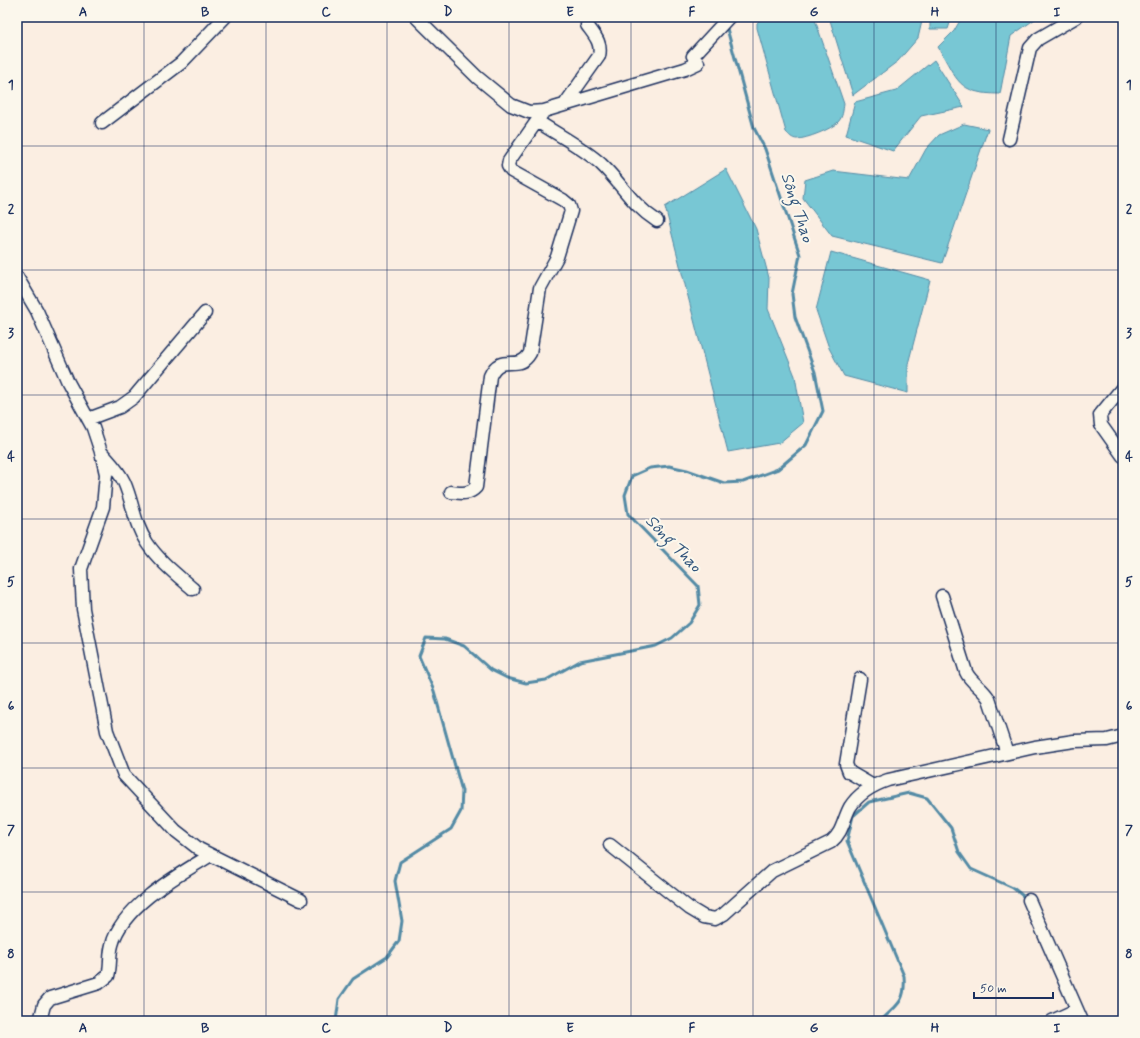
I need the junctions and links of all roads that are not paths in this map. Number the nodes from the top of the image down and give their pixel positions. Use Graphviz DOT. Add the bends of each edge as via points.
graph roads {
  1 [pos="226,17"];
  2 [pos="416,17"];
  3 [pos="728,17"];
  4 [pos="1076,17"];
  5 [pos="587,25"];
  6 [pos="565,104"];
  7 [pos="540,116"];
  8 [pos="102,123"];
  9 [pos="1009,139"];
  10 [pos="657,221"];
  11 [pos="17,277"];
  12 [pos="205,313"];
  13 [pos="1123,387"];
  14 [pos="88,419"];
  15 [pos="101,452"];
  16 [pos="1123,456"];
  17 [pos="451,492"];
  18 [pos="193,589"];
  19 [pos="942,596"];
  20 [pos="860,679"];
  21 [pos="1123,736"];
  22 [pos="1007,753"];
  23 [pos="873,786"];
  24 [pos="610,845"];
  25 [pos="211,856"];
  26 [pos="300,900"];
  27 [pos="1029,900"];
  28 [pos="1076,1010"];
  29 [pos="40,1021"];
  30 [pos="1052,1021"];
  31 [pos="1082,1021"];
  1 -- 8 [label="street" via="181,63"];
  2 -- 7 [label="street" via="477,77 511,105"];
  3 -- 6 [label="street" via="693,56 698,63"];
  4 -- 9 [label="street" via="1038,39 1030,48"];
  5 -- 6 [label="street" via="601,48 599,56"];
  6 -- 7 [label="street"];
  7 -- 10 [label="street" via="608,171 636,206"];
  7 -- 17 [label="street" via="508,166 511,171 563,200 571,211 557,257 540,288 530,354 527,360 521,363 500,363 493,368 490,376 476,486 466,493"];
  11 -- 14 [label="street" via="37,311 68,382"];
  12 -- 14 [label="street" via="134,397 120,407"];
  13 -- 16 [label="street" via="1100,415 1101,425"];
  14 -- 15 [label="street" via="94,428"];
  15 -- 18 [label="street" via="124,482 137,525 147,543 164,563"];
  15 -- 25 [label="street" via="106,474 103,507 81,569 83,609 107,731 124,775 176,831"];
  19 -- 22 [label="street" via="966,672 969,679 986,693"];
  20 -- 23 [label="street" via="846,764 849,772"];
  21 -- 22 [label="street" via="1107,740 1074,741"];
  22 -- 23 [label="street" via="888,780"];
  23 -- 24 [label="street" via="850,808 838,837 772,871 715,919 704,917 689,908"];
  25 -- 26 [label="street"];
  25 -- 29 [label="street" via="160,886 124,922 112,945 108,976 99,983 50,998 44,1005"];
  27 -- 28 [label="street"];
  28 -- 30 [label="street"];
  28 -- 31 [label="street"];
}
